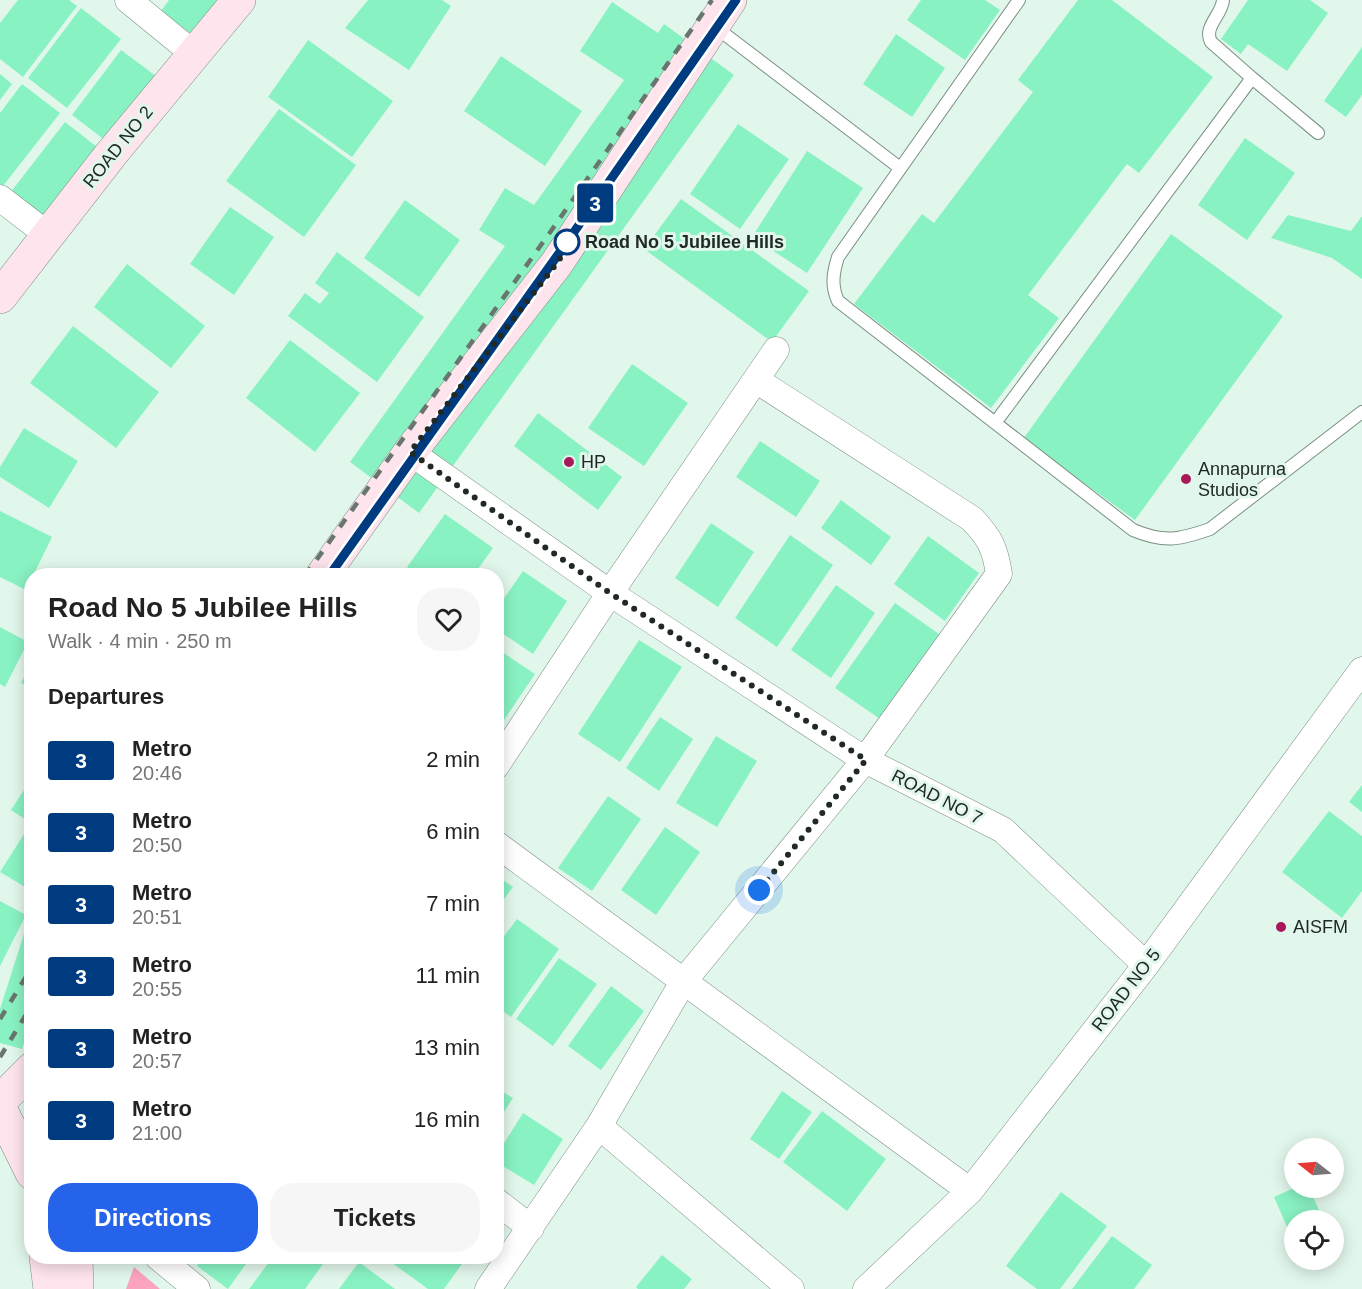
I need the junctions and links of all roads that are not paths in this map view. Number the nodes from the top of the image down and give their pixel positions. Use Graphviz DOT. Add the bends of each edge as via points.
graph roads {
  1 [pos="128,0"];
  2 [pos="239,0"];
  3 [pos="1019,0"];
  4 [pos="1223,0"];
  5 [pos="722,13"];
  6 [pos="194,54"];
  7 [pos="1252,78"];
  8 [pos="1318,133"];
  9 [pos="900,168"];
  10 [pos="0,198"];
  11 [pos="48,235"];
  12 [pos="0,297"];
  13 [pos="776,350"];
  14 [pos="756,380"];
  15 [pos="1362,412"];
  16 [pos="995,423"];
  17 [pos="410,452"];
  18 [pos="328,568"];
  19 [pos="610,593"];
  20 [pos="1362,670"];
  21 [pos="504,754"];
  22 [pos="866,760"];
  23 [pos="504,850"];
  24 [pos="1146,965"];
  25 [pos="683,982"];
  26 [pos="24,1078"];
  27 [pos="0,1101"];
  28 [pos="0,1108"];
  29 [pos="599,1126"];
  30 [pos="24,1157"];
  31 [pos="970,1191"];
  32 [pos="504,1207"];
  33 [pos="531,1228"];
  34 [pos="47,1264"];
  35 [pos="75,1264"];
  36 [pos="167,1264"];
  37 [pos="50,1289"];
  38 [pos="77,1289"];
  39 [pos="197,1289"];
  40 [pos="488,1289"];
  41 [pos="791,1289"];
  42 [pos="866,1289"];
  1 -- 6 [label="street"];
  2 -- 6 [label="main road, ROAD NO 2"];
  3 -- 9 [label="lane"];
  4 -- 7 [label="lane" via="1208,37"];
  5 -- 9 [label="lane"];
  5 -- 17 [label="main road" via="557,263"];
  6 -- 11 [label="main road, ROAD NO 2"];
  7 -- 8 [label="lane"];
  7 -- 16 [label="lane"];
  9 -- 16 [label="lane" via="838,257 832,282 834,293 846,308"];
  10 -- 11 [label="street"];
  11 -- 12 [label="main road, ROAD NO 2"];
  13 -- 14 [label="street"];
  14 -- 19 [label="street"];
  14 -- 22 [label="street" via="972,519 996,552 999,574"];
  15 -- 16 [label="lane" via="1210,529 1172,539 1152,538 1133,530"];
  17 -- 18 [label="main road"];
  17 -- 19 [label="street, ROAD NO 7"];
  19 -- 21 [label="street"];
  19 -- 22 [label="street, ROAD NO 7"];
  20 -- 24 [label="street, ROAD NO 5"];
  22 -- 24 [label="street, ROAD NO 7" via="1003,830"];
  22 -- 25 [label="street"];
  23 -- 25 [label="street"];
  24 -- 31 [label="street, ROAD NO 5"];
  25 -- 29 [label="street"];
  25 -- 31 [label="street"];
  26 -- 27 [label="main road"];
  28 -- 30 [label="main road"];
  29 -- 33 [label="street"];
  29 -- 41 [label="street"];
  31 -- 42 [label="street, ROAD NO 5"];
  32 -- 33 [label="street"];
  33 -- 40 [label="street"];
  34 -- 37 [label="main road"];
  35 -- 38 [label="main road"];
  36 -- 39 [label="street"];
}
